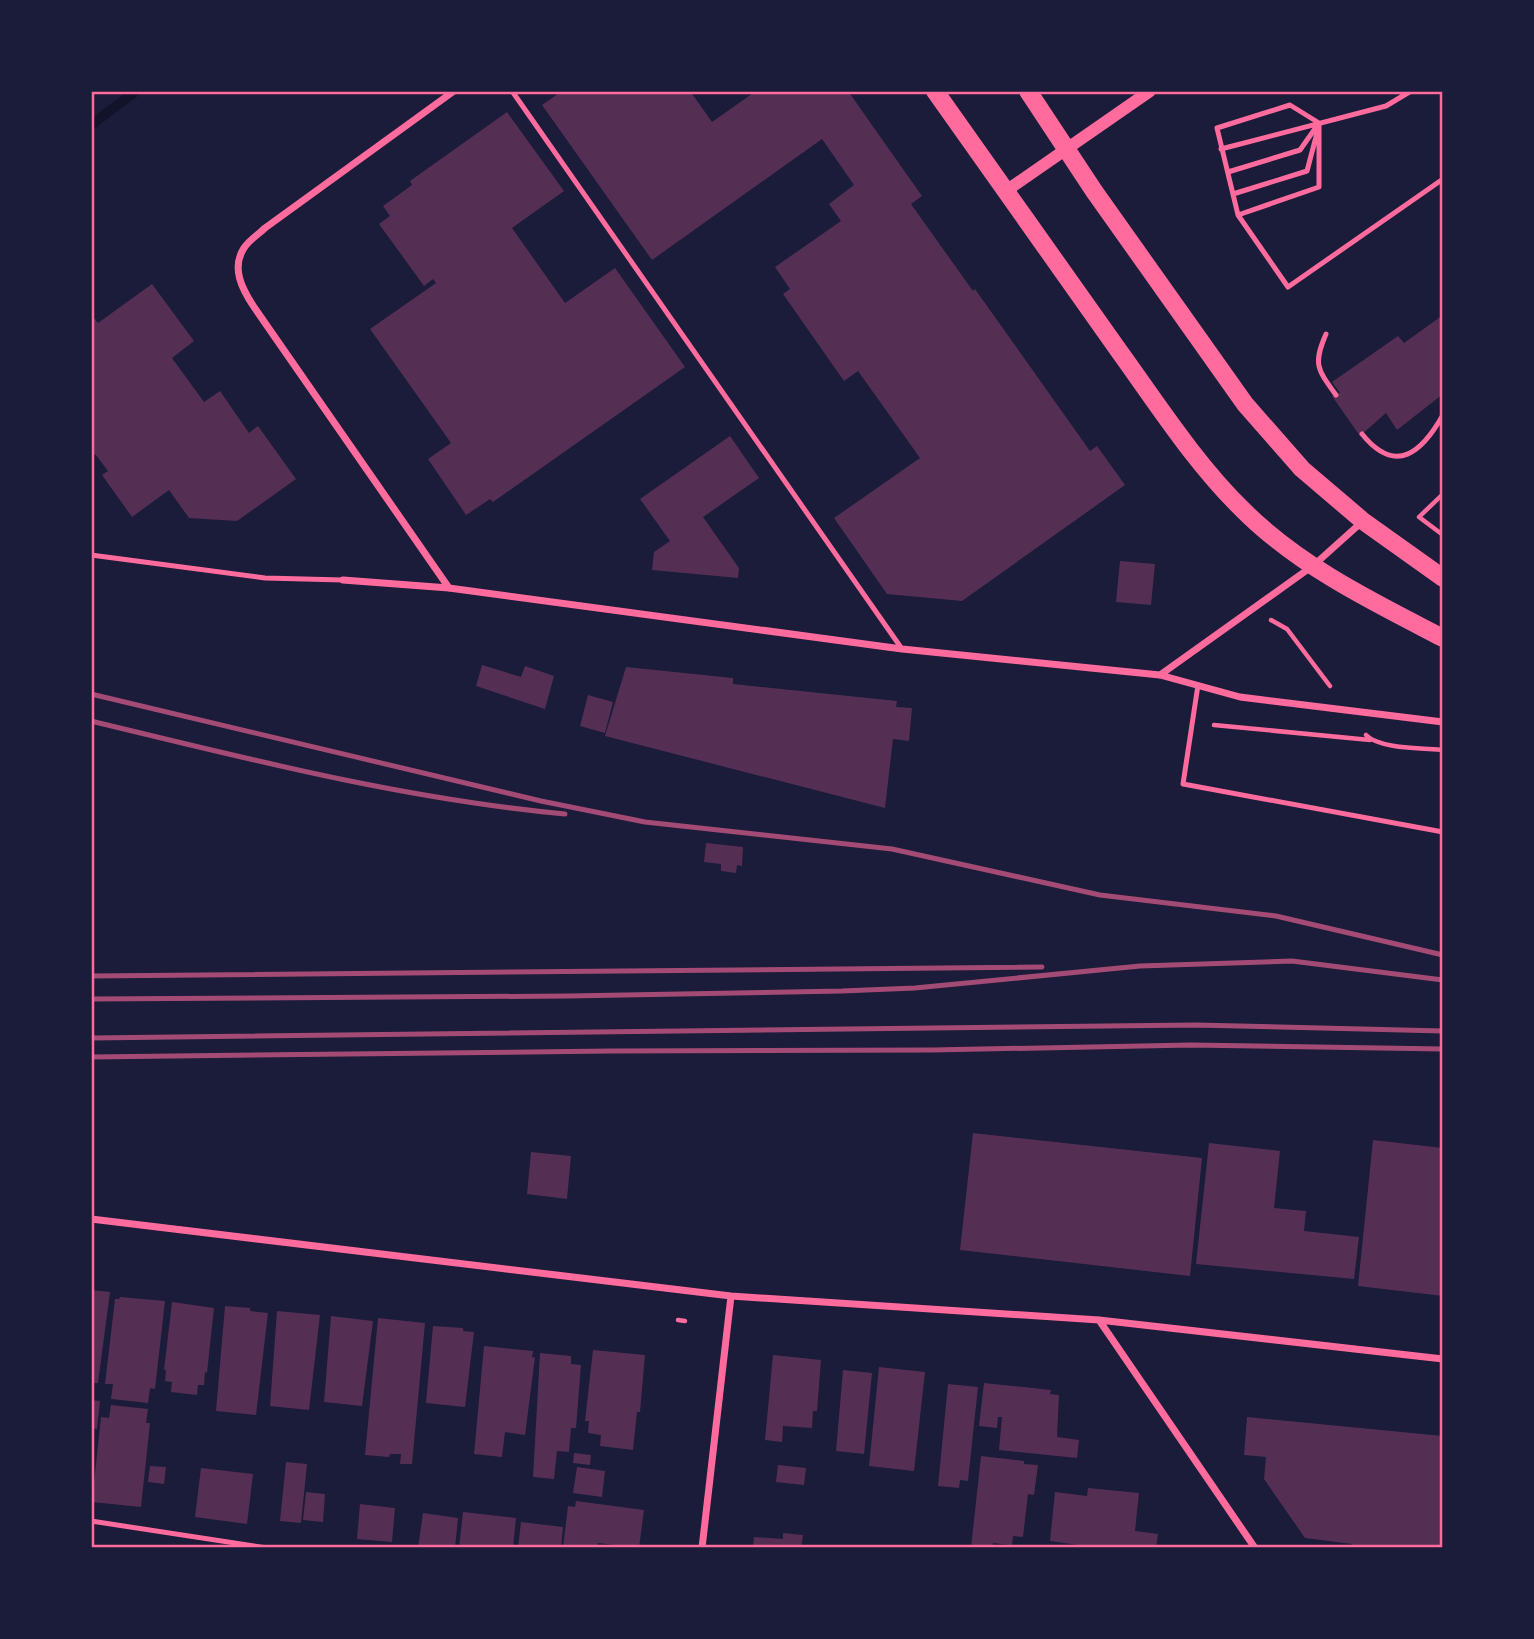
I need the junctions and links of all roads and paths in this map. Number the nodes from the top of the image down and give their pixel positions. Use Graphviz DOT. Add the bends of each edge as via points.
graph roads {
  1 [pos="454,91"];
  2 [pos="512,91"];
  3 [pos="935,91"];
  4 [pos="1028,91"];
  5 [pos="1150,91"];
  6 [pos="1411,91"];
  7 [pos="1319,123"];
  8 [pos="1068,148"];
  9 [pos="1221,149"];
  10 [pos="1228,172"];
  11 [pos="1443,179"];
  12 [pos="1006,191"];
  13 [pos="1233,194"];
  14 [pos="1238,215"];
  15 [pos="1326,334"];
  16 [pos="1336,395"];
  17 [pos="1443,415"];
  18 [pos="1362,434"];
  19 [pos="1443,494"];
  20 [pos="1363,521"];
  21 [pos="1443,535"];
  22 [pos="91,555"];
  23 [pos="1314,565"];
  24 [pos="1443,578"];
  25 [pos="343,580"];
  26 [pos="449,587"];
  27 [pos="1443,638"];
  28 [pos="902,649"];
  29 [pos="1160,675"];
  30 [pos="1198,685"];
  31 [pos="1443,722"];
  32 [pos="1214,724"];
  33 [pos="1371,740"];
  34 [pos="1443,832"];
  35 [pos="91,1219"];
  36 [pos="731,1296"];
  37 [pos="678,1320"];
  38 [pos="1099,1320"];
  39 [pos="685,1321"];
  40 [pos="1443,1359"];
  41 [pos="91,1521"];
  42 [pos="267,1548"];
  43 [pos="702,1548"];
  44 [pos="1255,1548"];
  1 -- 26 [label="street" via="265,228 244,248 238,268 240,286"];
  2 -- 28 [label="lane"];
  3 -- 12 [label="main road"];
  4 -- 8 [label="main road"];
  5 -- 8 [label="street"];
  6 -- 7 [label="lane" via="1386,106"];
  7 -- 9 [label="lane"];
  7 -- 9 [label="lane" via="1290,105 1217,128"];
  7 -- 10 [label="lane" via="1300,150"];
  7 -- 13 [label="lane" via="1307,171"];
  7 -- 14 [label="lane" via="1319,187"];
  8 -- 12 [label="street"];
  8 -- 20 [label="main road" via="1245,404 1302,469"];
  9 -- 10 [label="lane"];
  10 -- 13 [label="lane"];
  11 -- 14 [label="lane" via="1289,287"];
  12 -- 23 [label="main road" via="1187,446 1242,509"];
  13 -- 14 [label="lane"];
  15 -- 16 [label="lane" via="1317,355 1321,374"];
  17 -- 18 [label="lane" via="1418,450 1398,457 1381,452"];
  19 -- 21 [label="path" via="1419,517"];
  20 -- 23 [label="street"];
  20 -- 24 [label="main road"];
  22 -- 25 [label="lane" via="265,578"];
  23 -- 27 [label="main road"];
  23 -- 29 [label="street"];
  25 -- 26 [label="street"];
  26 -- 28 [label="street"];
  28 -- 29 [label="street"];
  29 -- 30 [label="street"];
  30 -- 31 [label="street" via="1240,697"];
  30 -- 34 [label="lane" via="1183,784"];
  32 -- 33 [label="path"];
  35 -- 36 [label="street"];
  36 -- 38 [label="street"];
  36 -- 43 [label="street"];
  37 -- 39 [label="path"];
  38 -- 40 [label="street"];
  38 -- 44 [label="street"];
  41 -- 42 [label="lane"];
}
